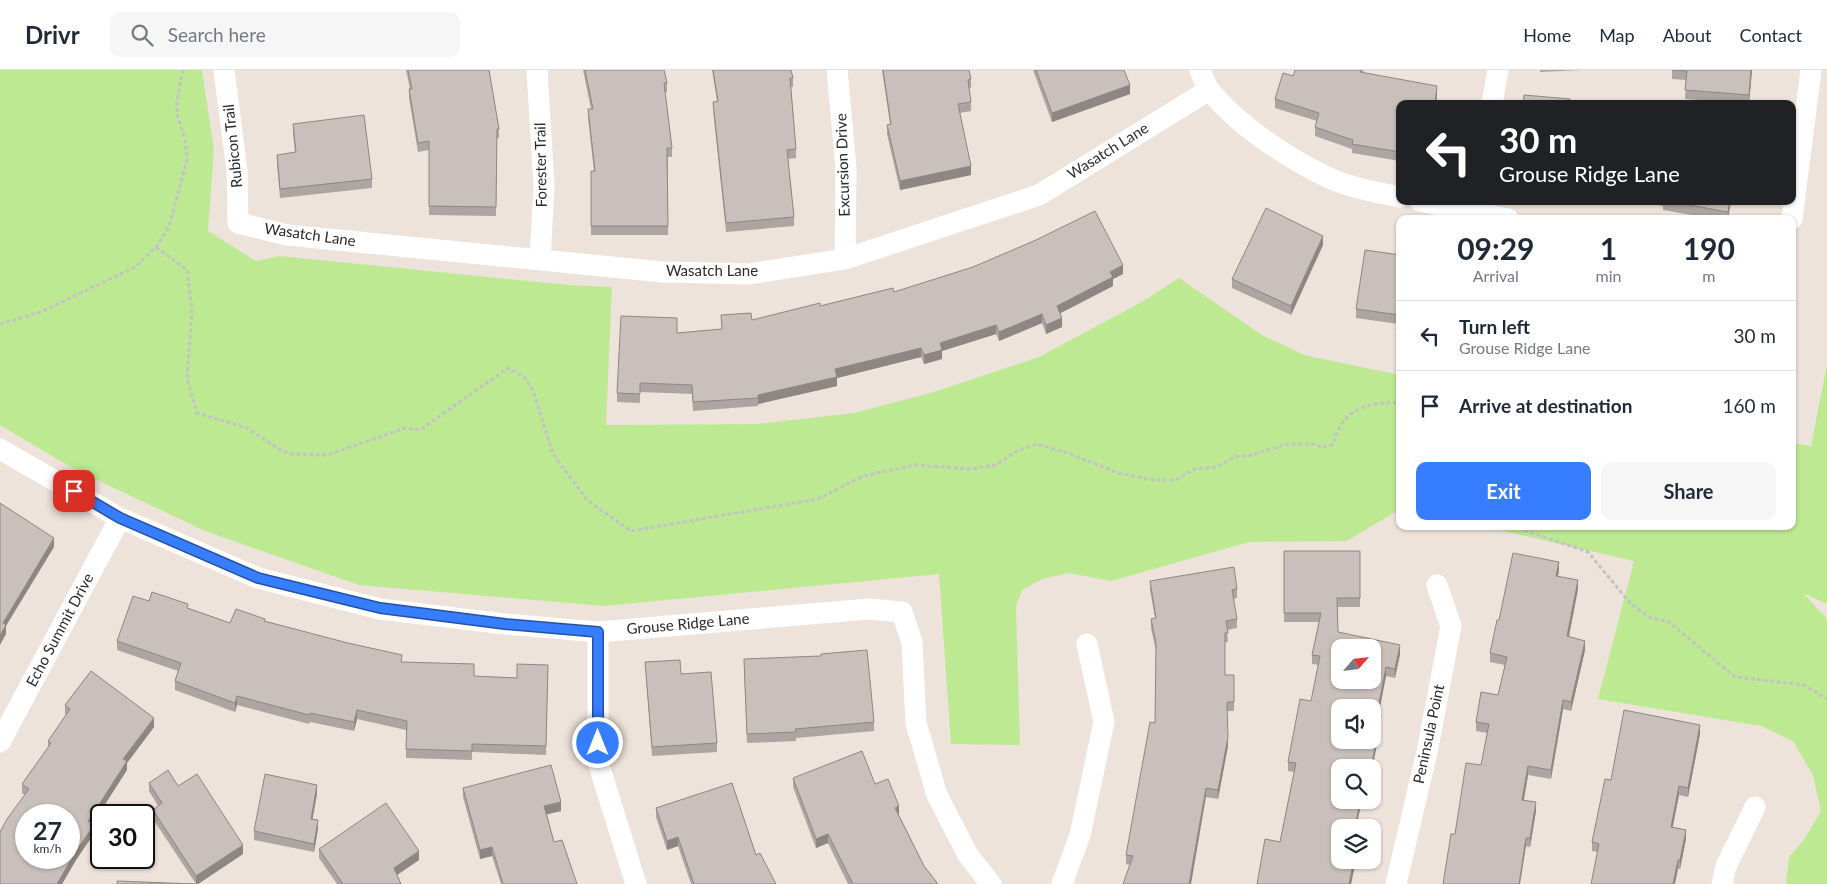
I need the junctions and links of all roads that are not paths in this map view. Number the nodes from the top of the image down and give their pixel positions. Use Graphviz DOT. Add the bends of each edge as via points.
graph roads {
  1 [pos="224,70"];
  2 [pos="537,70"];
  3 [pos="837,70"];
  4 [pos="1200,70"];
  5 [pos="1498,70"];
  6 [pos="1811,70"];
  7 [pos="1209,90"];
  8 [pos="1493,100"];
  9 [pos="1796,188"];
  10 [pos="1396,196"];
  11 [pos="1469,206"];
  12 [pos="1496,215"];
  13 [pos="238,223"];
  14 [pos="845,259"];
  15 [pos="540,260"];
  16 [pos="0,449"];
  17 [pos="120,518"];
  18 [pos="1437,585"];
  19 [pos="598,632"];
  20 [pos="1087,644"];
  21 [pos="0,742"];
  22 [pos="1756,807"];
  23 [pos="636,884"];
  24 [pos="991,884"];
  25 [pos="1062,884"];
  26 [pos="1396,884"];
  27 [pos="1722,884"];
  1 -- 13 [label="street, Rubicon Trail" via="237,171"];
  2 -- 15 [label="street, Forester Trail" via="544,186"];
  3 -- 14 [label="street, Excursion Drive" via="846,168"];
  4 -- 7 [label="street"];
  5 -- 8 [label="street"];
  6 -- 9 [label="street"];
  7 -- 10 [label="street" via="1283,152 1324,176 1366,191"];
  7 -- 14 [label="street, Wasatch Lane" via="1039,195"];
  11 -- 12 [label="street"];
  13 -- 15 [label="street, Wasatch Lane" via="287,235"];
  14 -- 15 [label="street, Wasatch Lane" via="749,274 663,272"];
  16 -- 17 [label="street, Grouse Ridge Lane"];
  17 -- 19 [label="street, Grouse Ridge Lane" via="258,578 380,608"];
  17 -- 21 [label="street, Echo Summit Drive"];
  18 -- 26 [label="street, Peninsula Point" via="1451,626 1427,752"];
  19 -- 23 [label="street" via="598,762"];
  19 -- 24 [label="street, Grouse Ridge Lane" via="869,609 902,612 912,642 916,723 937,795 968,855"];
  20 -- 25 [label="street" via="1104,722 1080,835"];
  22 -- 27 [label="street" via="1726,866"];
}
